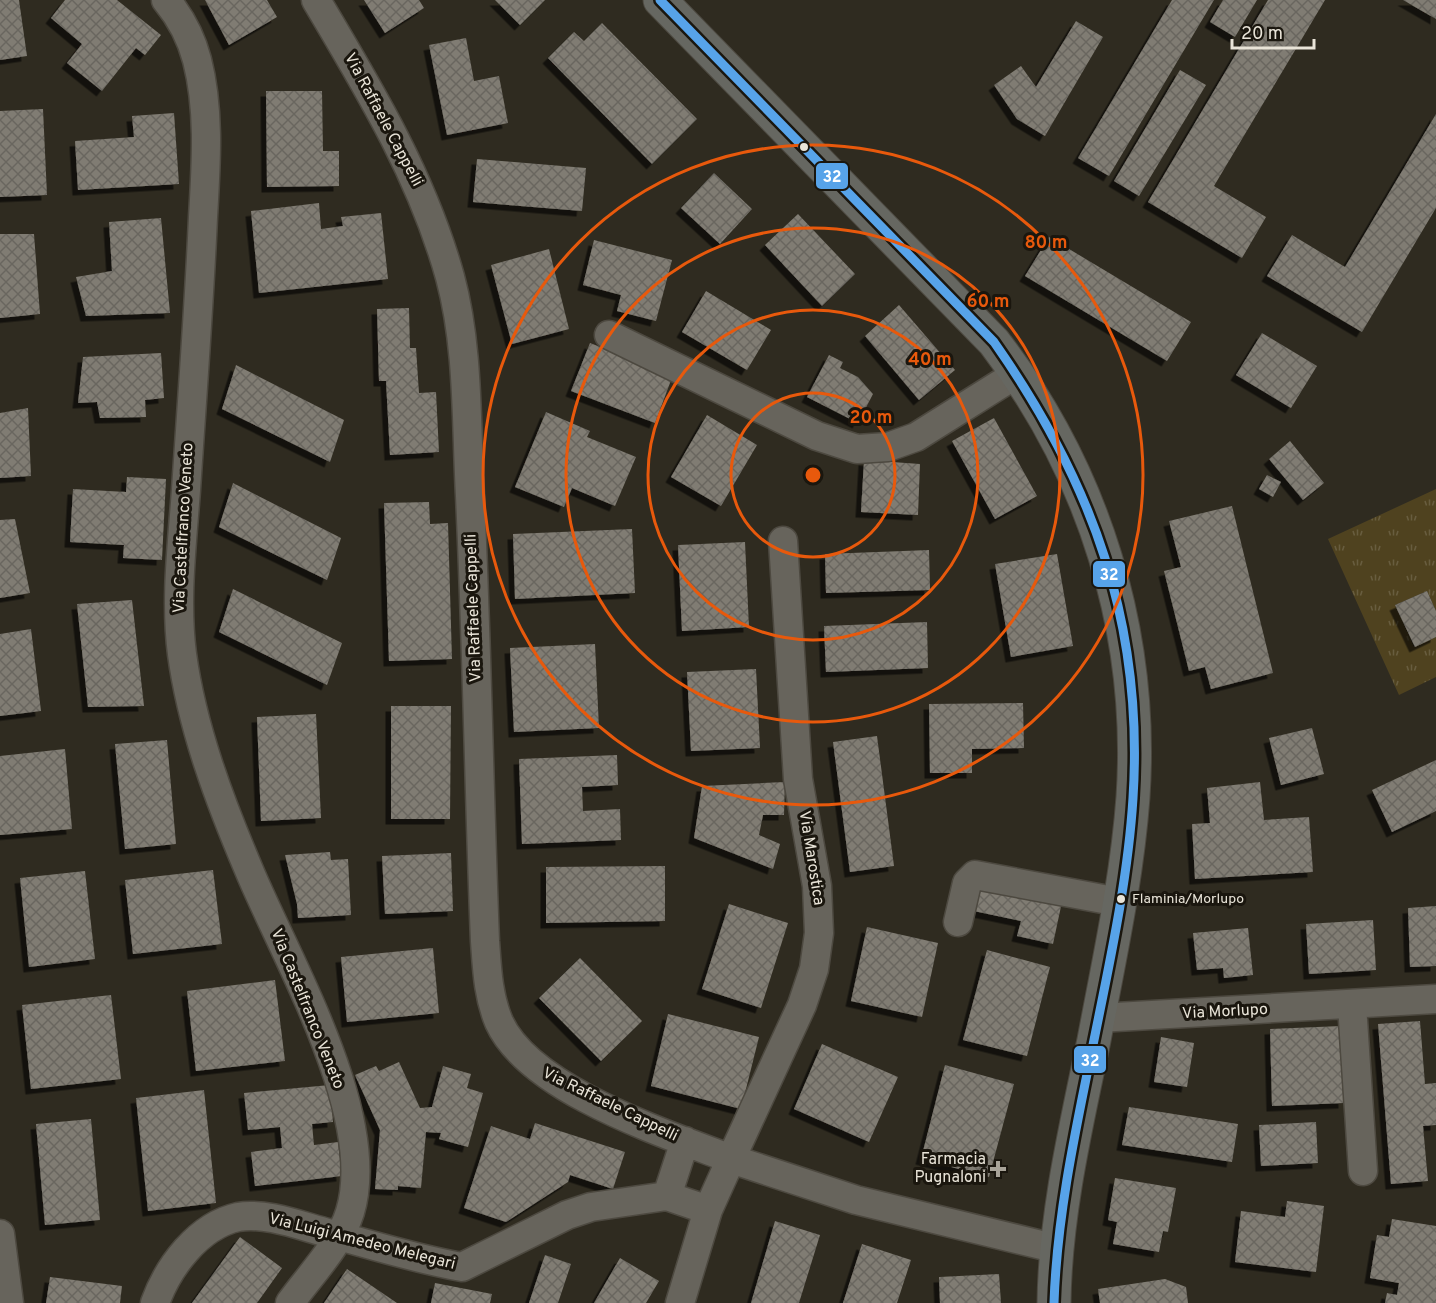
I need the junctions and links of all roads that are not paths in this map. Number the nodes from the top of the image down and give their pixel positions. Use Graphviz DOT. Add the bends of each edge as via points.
graph roads {
  1 [pos="166,0"];
  2 [pos="316,0"];
  3 [pos="660,0"];
  4 [pos="609,335"];
  5 [pos="1018,373"];
  6 [pos="783,541"];
  7 [pos="1119,902"];
  8 [pos="958,922"];
  9 [pos="1436,999"];
  10 [pos="1352,1005"];
  11 [pos="1098,1018"];
  12 [pos="685,1141"];
  13 [pos="732,1159"];
  14 [pos="1363,1171"];
  15 [pos="667,1197"];
  16 [pos="708,1210"];
  17 [pos="0,1234"];
  18 [pos="339,1236"];
  19 [pos="1058,1249"];
  20 [pos="9,1303"];
  21 [pos="155,1303"];
  22 [pos="290,1303"];
  23 [pos="680,1303"];
  24 [pos="1054,1303"];
  1 -- 18 [label="street, Via Castelfranco Veneto" via="186,29 197,61 206,146 179,587 182,654 218,789 319,1031 352,1129 357,1177 351,1210"];
  2 -- 12 [label="street, Via Raffaele Cappelli" via="384,117 424,198 458,314 472,534 485,941 493,1003 508,1037 536,1068 584,1095"];
  3 -- 5 [label="street" via="956,300"];
  4 -- 5 [label="street" via="817,436 857,448 888,447 916,437"];
  5 -- 7 [label="street" via="1058,439 1078,484 1118,599 1131,675 1135,746 1130,825"];
  6 -- 13 [label="street, Via Marostica" via="798,779 817,886 819,933 814,969 802,1005"];
  7 -- 8 [label="street" via="975,875 967,883"];
  7 -- 11 [label="street"];
  9 -- 10 [label="street, Via Morlupo"];
  10 -- 11 [label="street, Via Morlupo"];
  10 -- 14 [label="street"];
  11 -- 19 [label="street" via="1071,1149"];
  12 -- 13 [label="street, Via Raffaele Cappelli"];
  12 -- 15 [label="street"];
  13 -- 16 [label="street, Via Marostica"];
  13 -- 19 [label="street" via="856,1200"];
  15 -- 16 [label="street"];
  15 -- 18 [label="street, Via Luigi Amedeo Melegari" via="600,1205 567,1215 462,1267"];
  16 -- 23 [label="street, Via Marostica"];
  17 -- 20 [label="street"];
  18 -- 21 [label="street, Via Luigi Amedeo Melegari" via="263,1218 227,1220 205,1233 180,1257"];
  18 -- 22 [label="street, Via Castelfranco Veneto"];
  19 -- 24 [label="street"];
}
